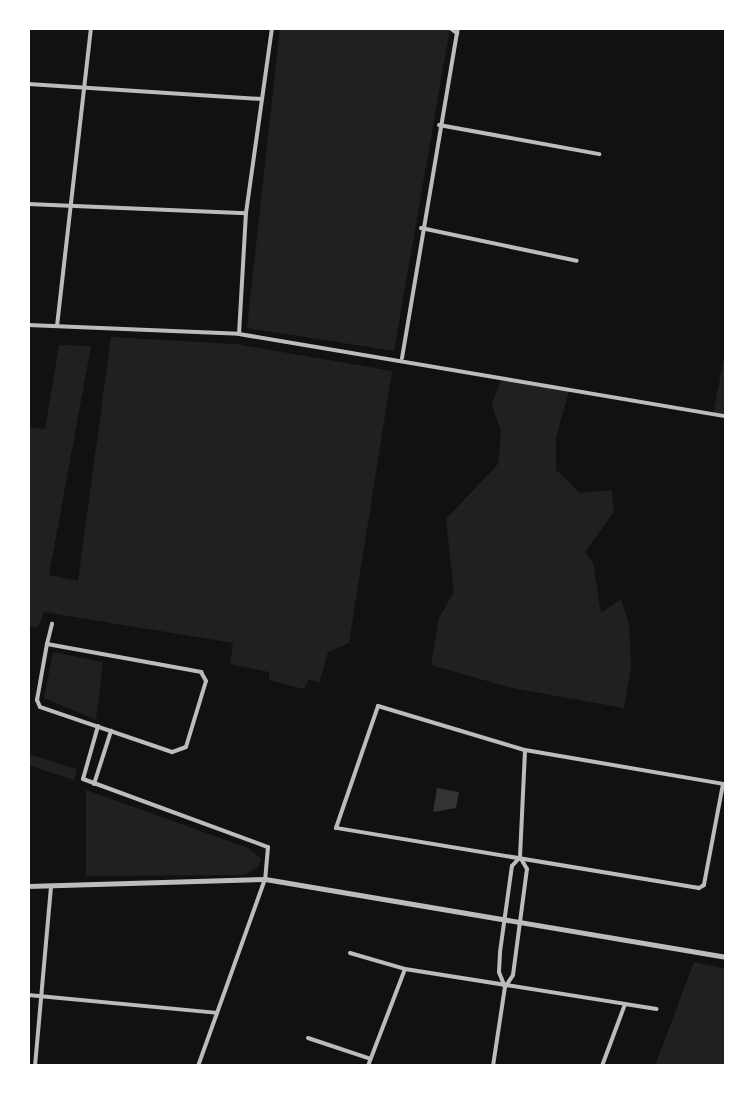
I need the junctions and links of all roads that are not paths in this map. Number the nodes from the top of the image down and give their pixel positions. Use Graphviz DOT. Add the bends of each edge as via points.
graph roads {
  1 [pos="91,28"];
  2 [pos="272,28"];
  3 [pos="450,28"];
  4 [pos="458,31"];
  5 [pos="28,84"];
  6 [pos="82,88"];
  7 [pos="262,99"];
  8 [pos="439,125"];
  9 [pos="599,154"];
  10 [pos="28,204"];
  11 [pos="67,206"];
  12 [pos="246,213"];
  13 [pos="421,228"];
  14 [pos="577,261"];
  15 [pos="28,325"];
  16 [pos="57,326"];
  17 [pos="239,334"];
  18 [pos="402,358"];
  19 [pos="726,416"];
  20 [pos="52,624"];
  21 [pos="47,644"];
  22 [pos="98,726"];
  23 [pos="111,731"];
  24 [pos="525,750"];
  25 [pos="94,784"];
  26 [pos="520,857"];
  27 [pos="265,879"];
  28 [pos="28,886"];
  29 [pos="51,886"];
  30 [pos="505,920"];
  31 [pos="522,923"];
  32 [pos="350,953"];
  33 [pos="726,957"];
  34 [pos="405,969"];
  35 [pos="505,987"];
  36 [pos="28,995"];
  37 [pos="43,996"];
  38 [pos="625,1004"];
  39 [pos="657,1009"];
  40 [pos="217,1013"];
  41 [pos="308,1038"];
  42 [pos="371,1059"];
  43 [pos="35,1066"];
  44 [pos="198,1066"];
  45 [pos="368,1066"];
  46 [pos="493,1066"];
  47 [pos="602,1066"];
  1 -- 6 [label="street"];
  2 -- 7 [label="street"];
  3 -- 4 [label="street"];
  4 -- 8 [label="street"];
  5 -- 6 [label="street"];
  6 -- 7 [label="street"];
  6 -- 11 [label="street"];
  7 -- 12 [label="street"];
  8 -- 9 [label="street"];
  8 -- 13 [label="street"];
  10 -- 11 [label="street"];
  11 -- 12 [label="street"];
  11 -- 16 [label="street"];
  12 -- 17 [label="street"];
  13 -- 14 [label="street"];
  13 -- 18 [label="street"];
  15 -- 16 [label="street"];
  16 -- 17 [label="street"];
  17 -- 18 [label="street"];
  18 -- 19 [label="street"];
  20 -- 21 [label="street"];
  21 -- 22 [label="street" via="38,704"];
  21 -- 23 [label="street" via="205,675 182,750 172,752"];
  22 -- 23 [label="street"];
  22 -- 25 [label="street" via="83,779"];
  23 -- 25 [label="street"];
  24 -- 26 [label="street"];
  24 -- 26 [label="street" via="378,706 336,828"];
  24 -- 26 [label="street" via="723,784 702,887"];
  25 -- 27 [label="street" via="268,847"];
  26 -- 30 [label="street" via="512,866"];
  26 -- 31 [label="street" via="527,869"];
  27 -- 29 [label="street"];
  27 -- 30 [label="street"];
  27 -- 40 [label="street"];
  28 -- 29 [label="street"];
  29 -- 37 [label="street"];
  30 -- 31 [label="street"];
  30 -- 35 [label="street" via="499,972"];
  31 -- 33 [label="street"];
  31 -- 35 [label="street" via="513,975"];
  32 -- 34 [label="street"];
  34 -- 35 [label="street"];
  34 -- 42 [label="street"];
  35 -- 38 [label="street"];
  35 -- 46 [label="street"];
  36 -- 37 [label="street"];
  37 -- 40 [label="street"];
  37 -- 43 [label="street"];
  38 -- 39 [label="street"];
  38 -- 47 [label="street"];
  40 -- 44 [label="street"];
  41 -- 42 [label="street"];
  42 -- 45 [label="street"];
}
